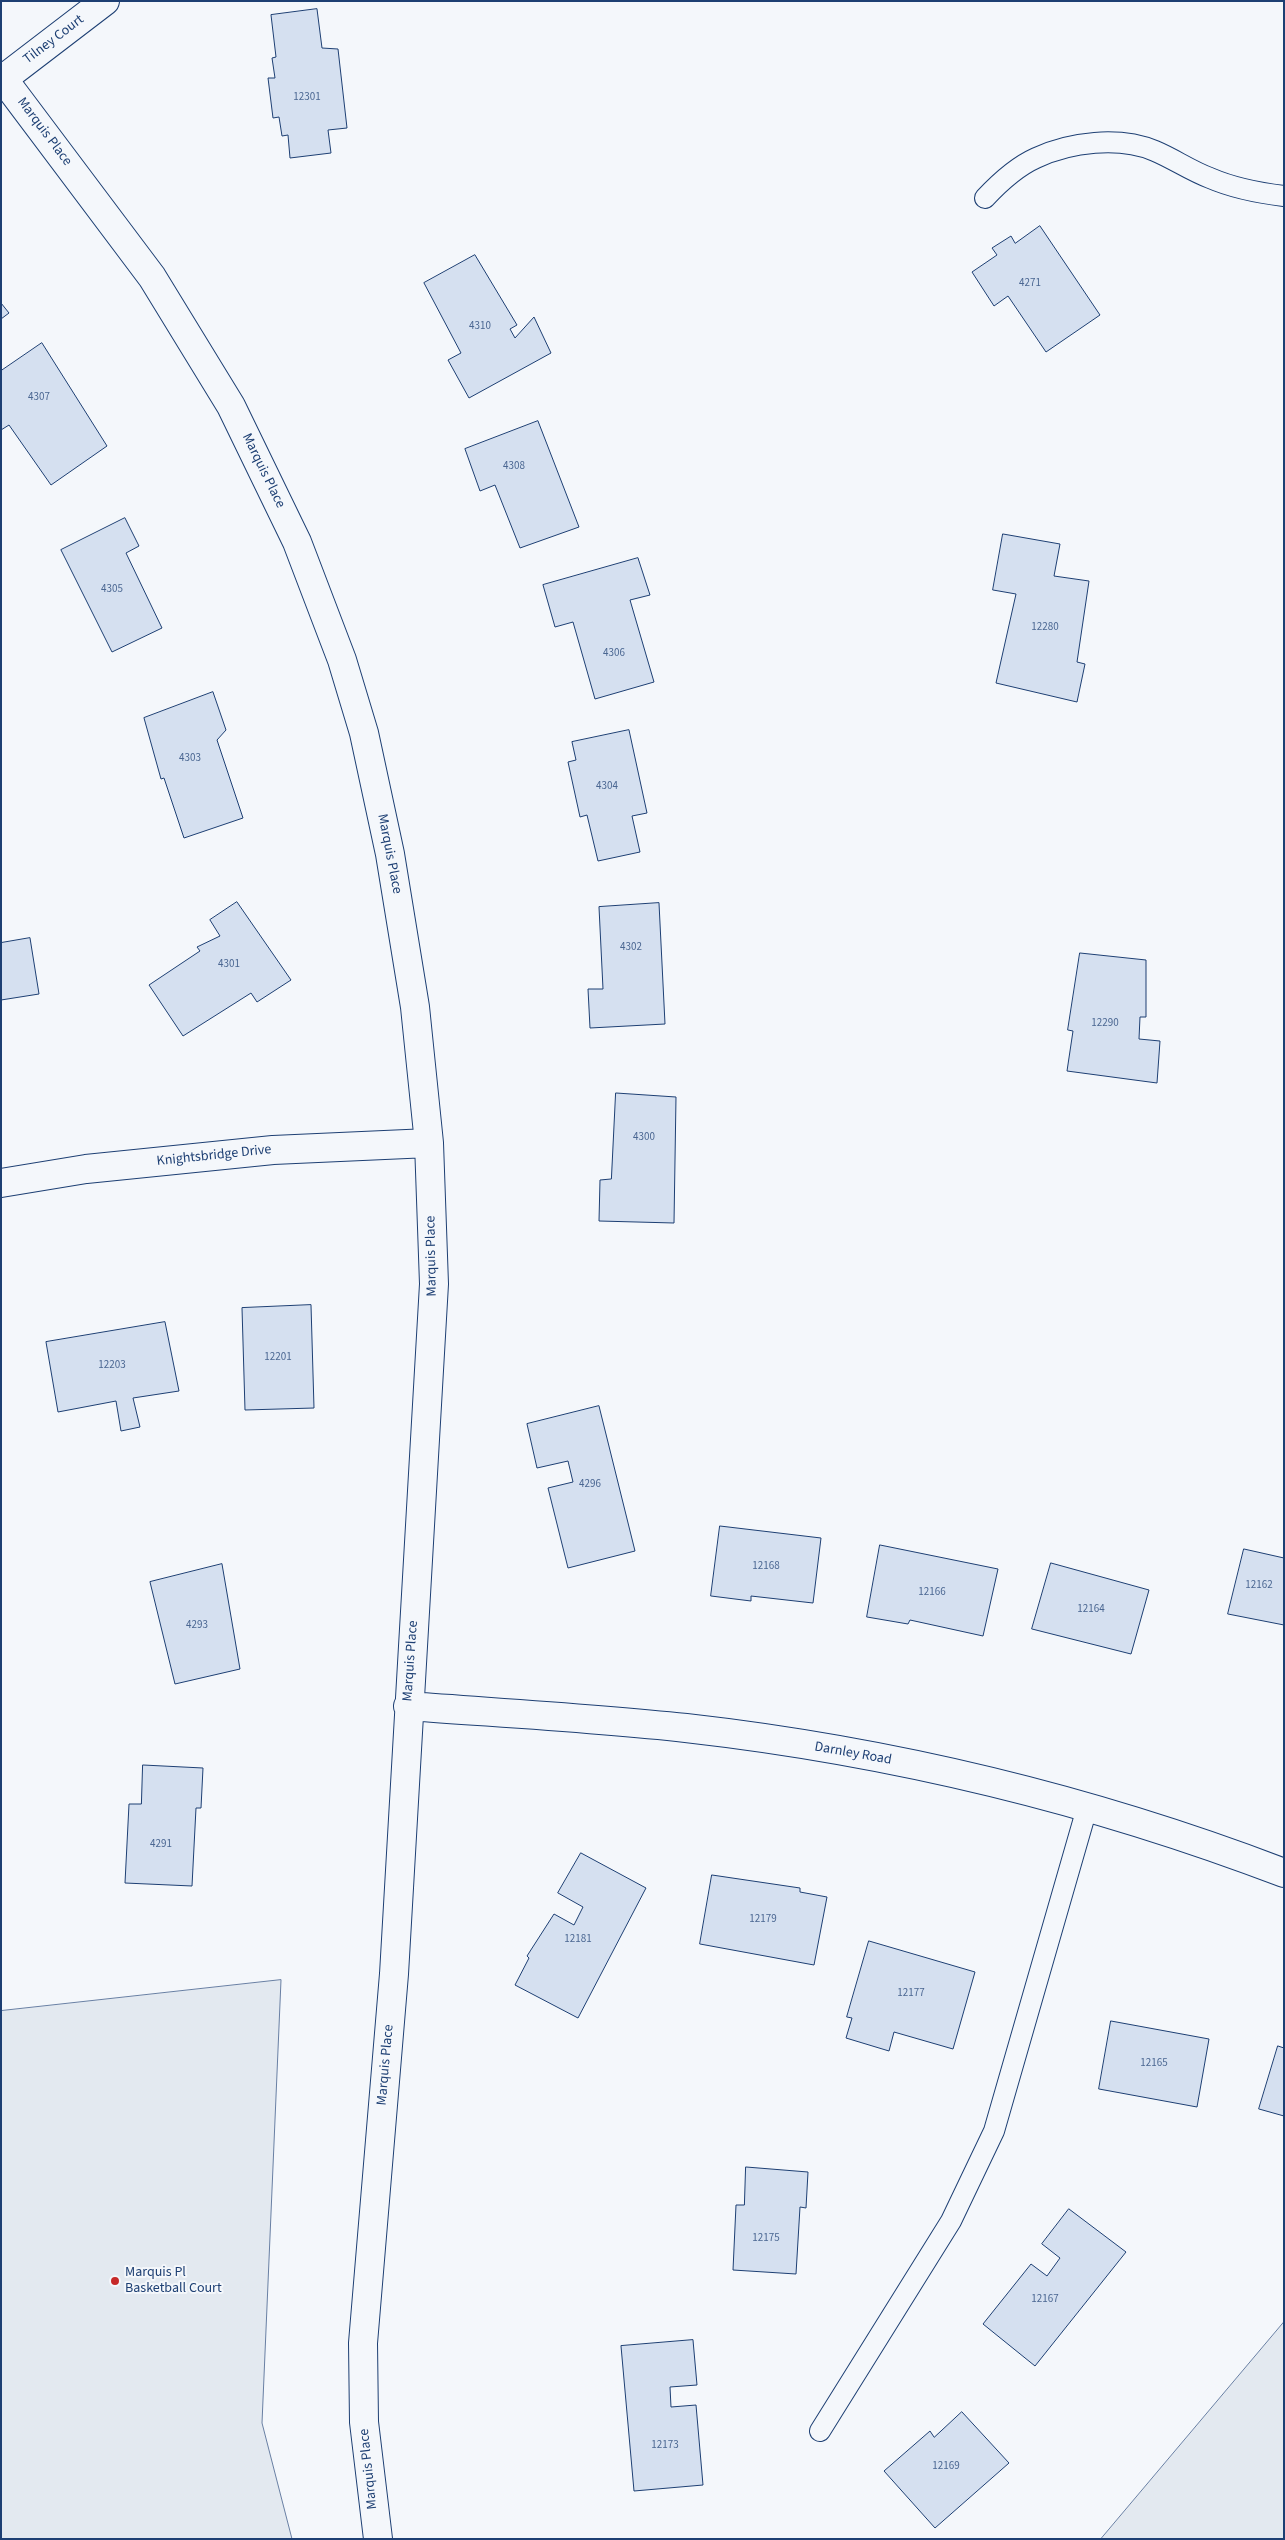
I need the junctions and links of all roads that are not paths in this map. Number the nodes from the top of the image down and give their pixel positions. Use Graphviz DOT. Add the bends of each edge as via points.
graph roads {
  1 [pos="106,1"];
  2 [pos="2,77"];
  3 [pos="1284,196"];
  4 [pos="985,198"];
  5 [pos="429,1143"];
  6 [pos="1,1183"];
  7 [pos="408,1706"];
  8 [pos="1087,1808"];
  9 [pos="1284,1873"];
  10 [pos="820,2430"];
  11 [pos="378,2539"];
  1 -- 2 [label="street, Tilney Court"];
  2 -- 5 [label="street, Marquis Place" via="152,277 231,406 297,542 364,733 390,854 415,1007"];
  3 -- 4 [label="lane" via="1257,193 1210,179 1154,150 1114,143 1073,146 1035,158 1002,180"];
  5 -- 6 [label="street, Knightsbridge Drive" via="273,1150 86,1169"];
  5 -- 7 [label="street, Marquis Place" via="434,1284"];
  7 -- 8 [label="street, Darnley Road" via="686,1728 827,1749 972,1778"];
  7 -- 11 [label="street, Marquis Place" via="394,1974 363,2343 364,2422"];
  8 -- 9 [label="street, Darnley Road"];
  8 -- 10 [label="lane" via="994,2131 951,2221"];
}
